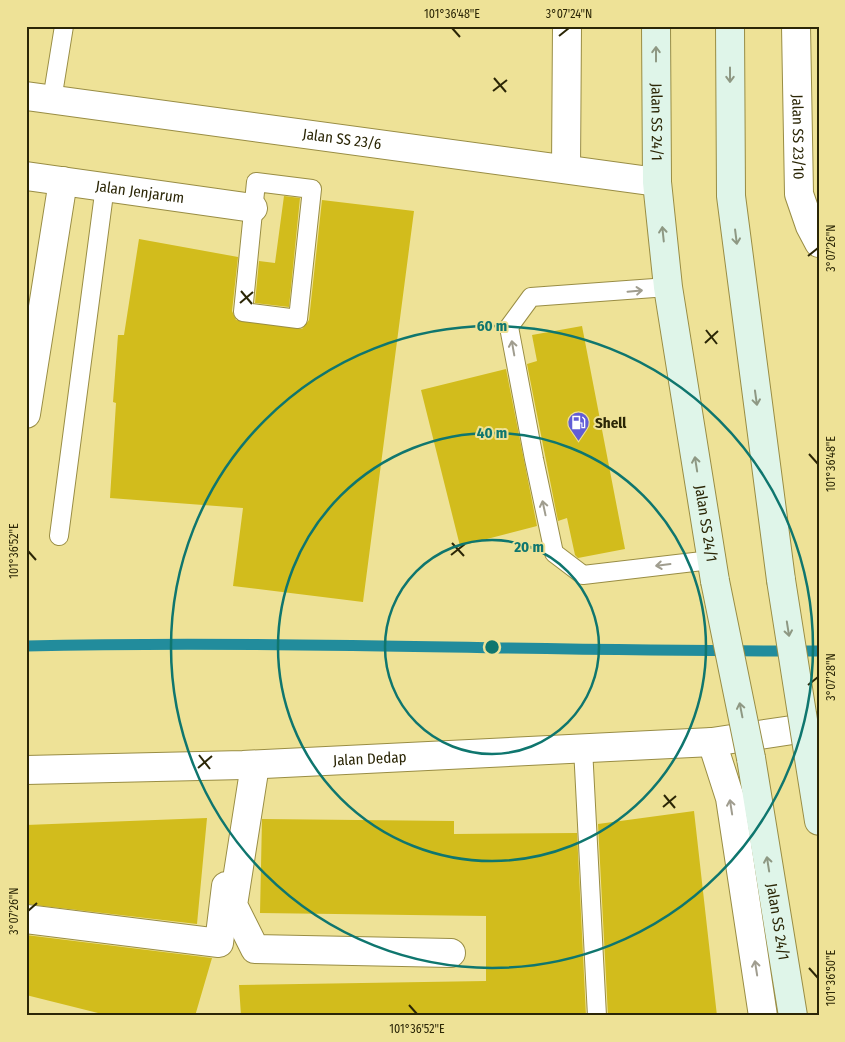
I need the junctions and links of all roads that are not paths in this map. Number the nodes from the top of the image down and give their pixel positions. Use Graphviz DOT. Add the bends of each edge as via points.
graph roads {
  1 [pos="64,26"];
  2 [pos="566,26"];
  3 [pos="656,26"];
  4 [pos="730,26"];
  5 [pos="796,26"];
  6 [pos="39,98"];
  7 [pos="566,169"];
  8 [pos="26,176"];
  9 [pos="63,181"];
  10 [pos="657,182"];
  11 [pos="105,186"];
  12 [pos="253,208"];
  13 [pos="819,243"];
  14 [pos="668,287"];
  15 [pos="26,414"];
  16 [pos="59,536"];
  17 [pos="713,570"];
  18 [pos="819,726"];
  19 [pos="712,742"];
  20 [pos="584,748"];
  21 [pos="249,765"];
  22 [pos="26,770"];
  23 [pos="819,821"];
  24 [pos="26,919"];
  25 [pos="451,954"];
  26 [pos="597,1016"];
  27 [pos="763,1016"];
  28 [pos="793,1016"];
  1 -- 6 [label="lane"];
  2 -- 7 [label="street"];
  10 -- 3 [label="main road, Jalan SS 24/1, one-way"];
  4 -- 23 [label="main road, one-way, bridge" via="730,196 781,580"];
  5 -- 13 [label="street, Jalan SS 23/10" via="799,194"];
  6 -- 7 [label="street, Jalan SS 23/6"];
  7 -- 10 [label="street, Jalan SS 23/6"];
  8 -- 9 [label="street, Jalan Jenjarum"];
  9 -- 11 [label="street, Jalan Jenjarum"];
  9 -- 15 [label="street"];
  14 -- 10 [label="main road, Jalan SS 24/1, one-way"];
  11 -- 12 [label="street, Jalan Jenjarum"];
  11 -- 16 [label="lane"];
  12 -- 12 [label="lane" via="256,182 312,188 298,319 243,312"];
  17 -- 14 [label="main road, Jalan SS 24/1, one-way"];
  17 -- 14 [label="lane, one-way" via="583,575 554,553 509,327 531,297"];
  28 -- 17 [label="main road, Jalan SS 24/1, one-way, bridge" via="751,758"];
  18 -- 19 [label="street, Jalan Dedap"];
  19 -- 20 [label="street, Jalan Dedap"];
  27 -- 19 [label="street, one-way" via="730,798"];
  20 -- 21 [label="street, Jalan Dedap"];
  20 -- 26 [label="lane"];
  21 -- 22 [label="street, Jalan Dedap"];
  21 -- 24 [label="street" via="219,943"];
  21 -- 25 [label="street" via="233,905 255,950"];
}
